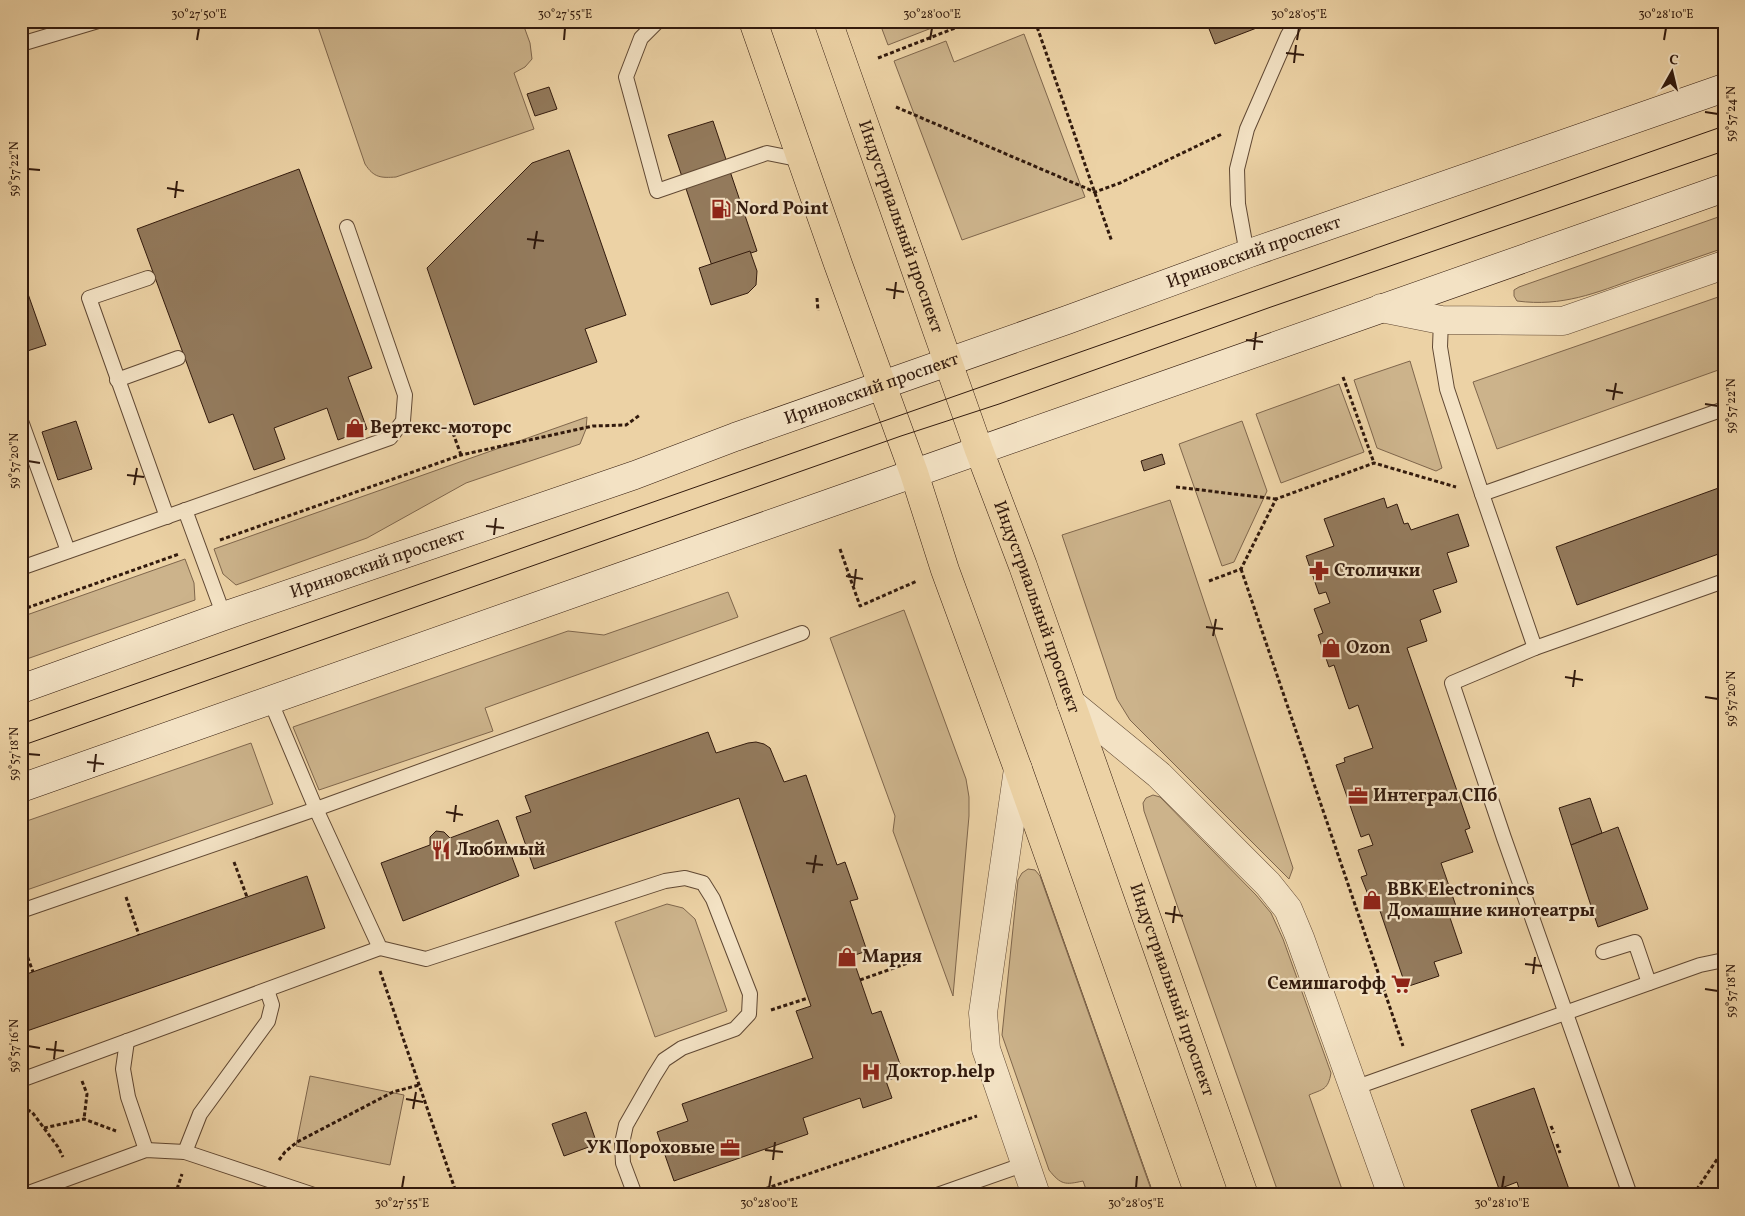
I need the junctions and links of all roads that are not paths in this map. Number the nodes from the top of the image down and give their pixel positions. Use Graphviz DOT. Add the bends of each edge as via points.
graph roads {
  1 [pos="98,21"];
  2 [pos="658,21"];
  3 [pos="753,21"];
  4 [pos="828,21"];
  5 [pos="1297,21"];
  6 [pos="21,44"];
  7 [pos="1724,88"];
  8 [pos="802,160"];
  9 [pos="1724,188"];
  10 [pos="348,227"];
  11 [pos="1247,254"];
  12 [pos="1724,265"];
  13 [pos="148,278"];
  14 [pos="1381,308"];
  15 [pos="1441,320"];
  16 [pos="178,358"];
  17 [pos="948,362"];
  18 [pos="117,380"];
  19 [pos="883,385"];
  20 [pos="1724,409"];
  21 [pos="21,421"];
  22 [pos="979,450"];
  23 [pos="914,473"];
  24 [pos="1482,494"];
  25 [pos="185,510"];
  26 [pos="167,517"];
  27 [pos="68,551"];
  28 [pos="21,568"];
  29 [pos="1724,581"];
  30 [pos="224,616"];
  31 [pos="802,633"];
  32 [pos="1535,648"];
  33 [pos="21,689"];
  34 [pos="270,700"];
  35 [pos="1071,703"];
  36 [pos="1018,768"];
  37 [pos="21,788"];
  38 [pos="316,809"];
  39 [pos="21,911"];
  40 [pos="380,948"];
  41 [pos="1603,952"];
  42 [pos="1724,960"];
  43 [pos="1649,983"];
  44 [pos="267,990"];
  45 [pos="1566,1013"];
  46 [pos="127,1041"];
  47 [pos="21,1080"];
  48 [pos="1354,1088"];
  49 [pos="146,1150"];
  50 [pos="185,1152"];
  51 [pos="1025,1164"];
  52 [pos="23,1195"];
  53 [pos="314,1195"];
  54 [pos="635,1195"];
  55 [pos="937,1195"];
  56 [pos="1036,1195"];
  57 [pos="1169,1195"];
  58 [pos="1244,1195"];
  59 [pos="1392,1195"];
  60 [pos="1630,1195"];
  1 -- 6 [label="lane"];
  2 -- 8 [label="lane" via="641,38 626,77 657,191 767,153"];
  3 -- 8 [label="main road"];
  4 -- 17 [label="main road, Индустриальный проспект"];
  5 -- 11 [label="lane" via="1288,34 1247,129 1237,168 1238,204"];
  7 -- 11 [label="main road, Ириновский проспект"];
  8 -- 19 [label="main road"];
  9 -- 14 [label="main road"];
  10 -- 25 [label="lane" via="405,395 403,421 390,438"];
  11 -- 17 [label="main road, Ириновский проспект"];
  12 -- 15 [label="main road" via="1563,321"];
  13 -- 18 [label="lane" via="89,298"];
  14 -- 15 [label="main road"];
  14 -- 22 [label="main road"];
  15 -- 24 [label="lane" via="1440,347 1447,389"];
  16 -- 18 [label="lane"];
  17 -- 19 [label="main road, Ириновский проспект"];
  17 -- 22 [label="main road, Индустриальный проспект"];
  18 -- 26 [label="lane"];
  19 -- 23 [label="main road"];
  19 -- 30 [label="main road, Ириновский проспект" via="635,475"];
  20 -- 24 [label="lane"];
  21 -- 27 [label="lane"];
  22 -- 23 [label="main road"];
  22 -- 35 [label="main road, Индустриальный проспект"];
  23 -- 34 [label="main road"];
  23 -- 36 [label="main road" via="945,570"];
  24 -- 32 [label="lane"];
  25 -- 26 [label="lane"];
  25 -- 30 [label="lane"];
  26 -- 27 [label="lane"];
  27 -- 28 [label="lane"];
  29 -- 32 [label="lane"];
  30 -- 33 [label="main road, Ириновский проспект"];
  31 -- 38 [label="lane"];
  32 -- 45 [label="lane" via="1452,683"];
  34 -- 37 [label="main road"];
  34 -- 38 [label="lane"];
  35 -- 48 [label="main road" via="1159,775 1268,884 1288,909"];
  35 -- 58 [label="main road, Индустриальный проспект"];
  36 -- 51 [label="main road" via="983,1013 986,1049"];
  36 -- 57 [label="main road"];
  38 -- 39 [label="lane"];
  38 -- 40 [label="lane"];
  40 -- 44 [label="lane"];
  40 -- 54 [label="lane" via="426,958 665,881 684,878 703,883 713,899 750,994 749,1014 735,1029 682,1048 664,1060 626,1125 622,1142 623,1163"];
  41 -- 43 [label="lane" via="1635,942"];
  42 -- 43 [label="lane"];
  43 -- 45 [label="lane"];
  44 -- 46 [label="lane"];
  44 -- 50 [label="lane" via="272,1005 268,1021 200,1114"];
  45 -- 48 [label="lane"];
  45 -- 60 [label="lane"];
  46 -- 47 [label="lane"];
  46 -- 49 [label="lane" via="123,1069 128,1097"];
  48 -- 59 [label="main road"];
  49 -- 50 [label="lane"];
  49 -- 52 [label="lane"];
  50 -- 53 [label="lane"];
  51 -- 55 [label="lane"];
  51 -- 56 [label="main road"];
}
